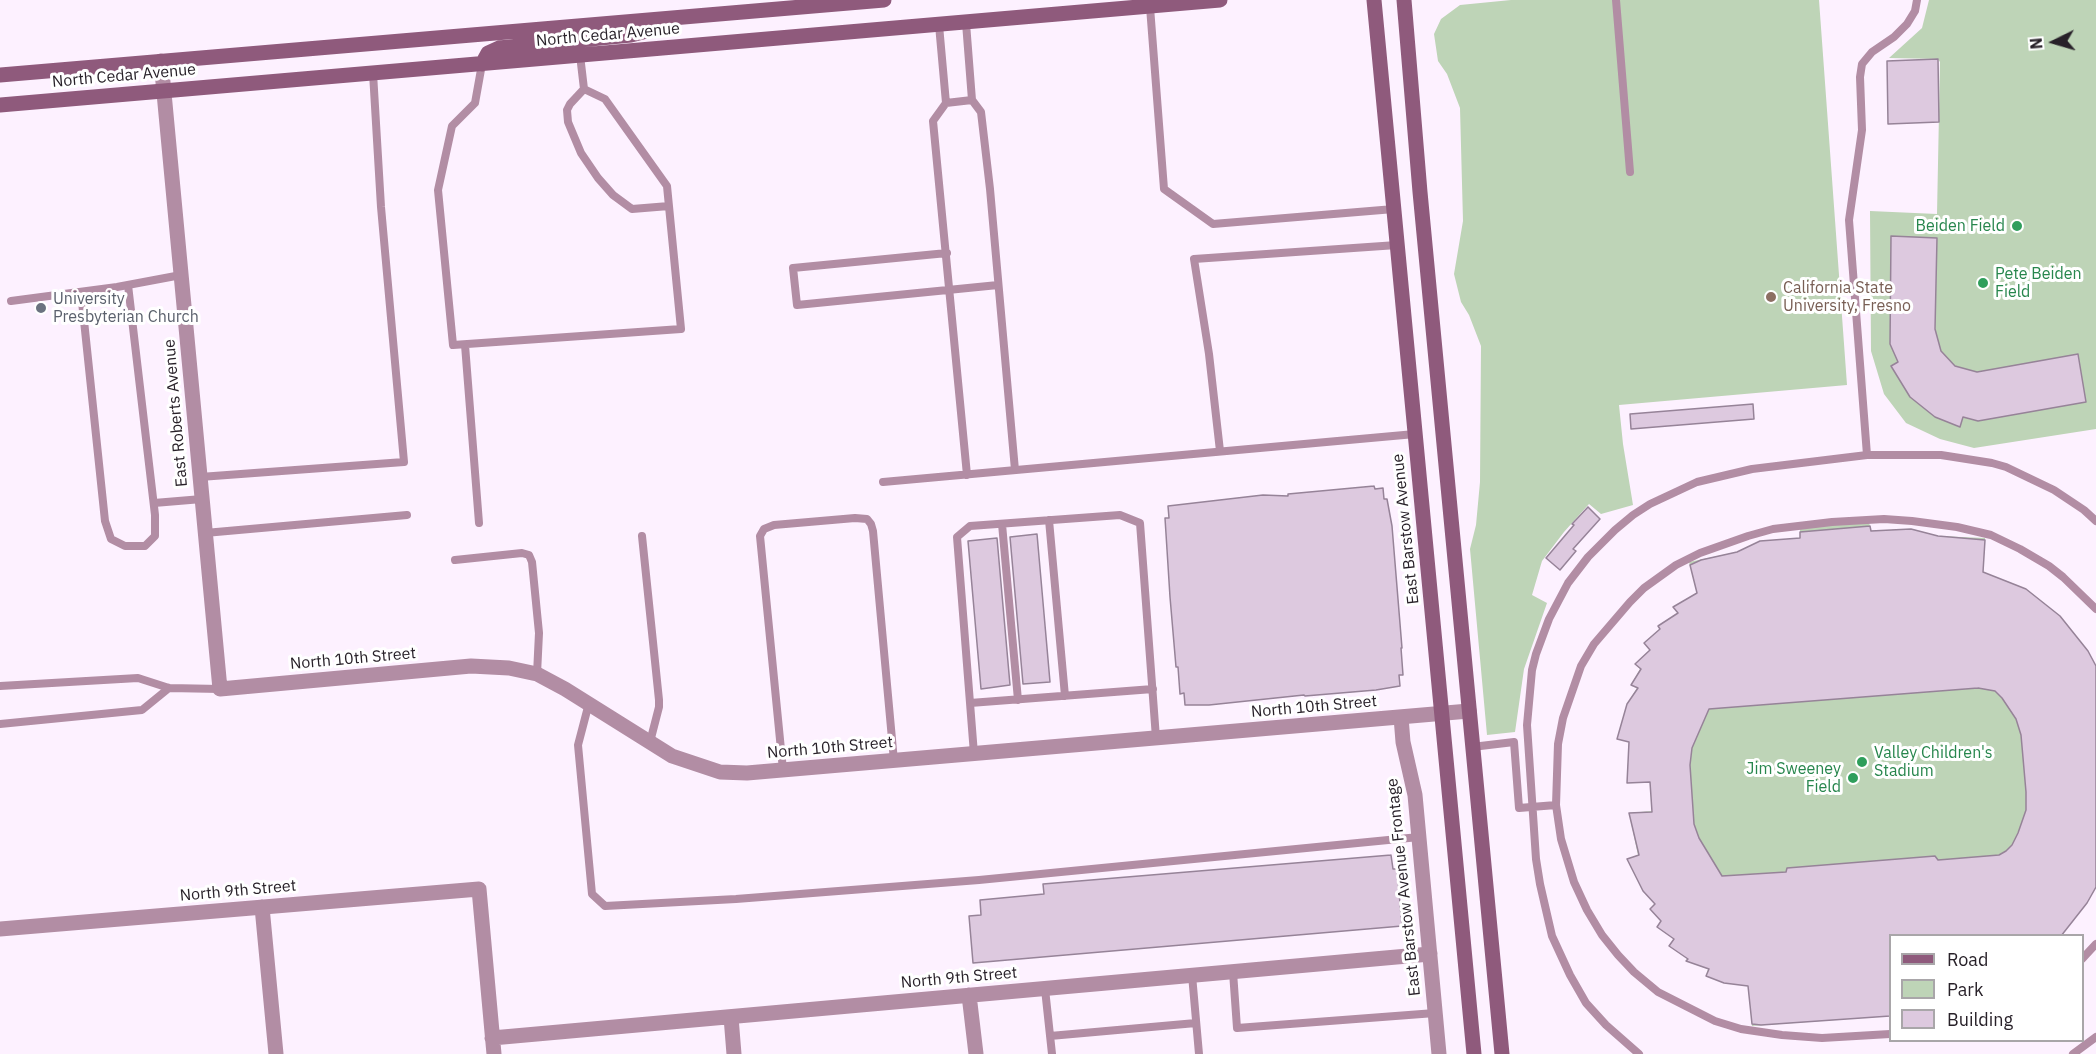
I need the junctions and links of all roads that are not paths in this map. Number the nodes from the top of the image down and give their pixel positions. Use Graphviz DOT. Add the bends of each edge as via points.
graph roads {
  1 [pos="884,0"];
  2 [pos="1220,0"];
  3 [pos="1374,0"];
  4 [pos="1404,0"];
  5 [pos="1616,0"];
  6 [pos="1917,0"];
  7 [pos="1150,7"];
  8 [pos="707,15"];
  9 [pos="966,23"];
  10 [pos="939,25"];
  11 [pos="580,55"];
  12 [pos="161,61"];
  13 [pos="482,64"];
  14 [pos="373,73"];
  15 [pos="0,75"];
  16 [pos="584,89"];
  17 [pos="163,90"];
  18 [pos="972,100"];
  19 [pos="946,103"];
  20 [pos="0,105"];
  21 [pos="1630,172"];
  22 [pos="669,206"];
  23 [pos="1394,209"];
  24 [pos="1397,245"];
  25 [pos="947,253"];
  26 [pos="181,275"];
  27 [pos="128,285"];
  28 [pos="998,285"];
  29 [pos="950,290"];
  30 [pos="81,292"];
  31 [pos="11,301"];
  32 [pos="465,345"];
  33 [pos="1415,434"];
  34 [pos="1220,451"];
  35 [pos="1867,455"];
  36 [pos="1015,470"];
  37 [pos="967,475"];
  38 [pos="200,477"];
  39 [pos="883,482"];
  40 [pos="202,499"];
  41 [pos="154,503"];
  42 [pos="407,515"];
  43 [pos="1049,520"];
  44 [pos="2096,521"];
  45 [pos="479,523"];
  46 [pos="1002,524"];
  47 [pos="205,533"];
  48 [pos="642,536"];
  49 [pos="454,560"];
  50 [pos="2096,609"];
  51 [pos="537,674"];
  52 [pos="0,686"];
  53 [pos="169,688"];
  54 [pos="220,689"];
  55 [pos="1153,689"];
  56 [pos="1065,696"];
  57 [pos="1018,700"];
  58 [pos="589,703"];
  59 [pos="970,703"];
  60 [pos="1469,711"];
  61 [pos="1442,714"];
  62 [pos="1401,717"];
  63 [pos="0,724"];
  64 [pos="1156,738"];
  65 [pos="650,742"];
  66 [pos="1472,747"];
  67 [pos="974,754"];
  68 [pos="894,760"];
  69 [pos="783,770"];
  70 [pos="1556,805"];
  71 [pos="1532,807"];
  72 [pos="1419,837"];
  73 [pos="262,907"];
  74 [pos="0,929"];
  75 [pos="2096,944"];
  76 [pos="1430,954"];
  77 [pos="2084,957"];
  78 [pos="1233,972"];
  79 [pos="1192,975"];
  80 [pos="1045,988"];
  81 [pos="969,995"];
  82 [pos="1435,1013"];
  83 [pos="731,1017"];
  84 [pos="1196,1023"];
  85 [pos="1889,1034"];
  86 [pos="1050,1036"];
  87 [pos="2096,1037"];
  88 [pos="492,1038"];
  89 [pos="276,1054"];
  90 [pos="494,1054"];
  91 [pos="734,1054"];
  92 [pos="976,1054"];
  93 [pos="1052,1054"];
  94 [pos="1198,1054"];
  95 [pos="1439,1054"];
  96 [pos="1474,1054"];
  97 [pos="1502,1054"];
  98 [pos="1639,1054"];
  99 [pos="2073,1054"];
  1 -- 8 [label="main road, North Cedar Avenue"];
  2 -- 7 [label="main road, North Cedar Avenue"];
  3 -- 23 [label="main road, East Barstow Avenue"];
  4 -- 60 [label="main road"];
  5 -- 21 [label="lane"];
  6 -- 35 [label="lane" via="1907,24 1872,52 1862,64 1860,77 1862,130 1849,220"];
  7 -- 9 [label="main road, North Cedar Avenue"];
  7 -- 23 [label="lane" via="1164,189 1213,224"];
  8 -- 12 [label="main road, North Cedar Avenue"];
  8 -- 13 [label="main road" via="631,35 499,48 488,53"];
  9 -- 10 [label="main road, North Cedar Avenue"];
  9 -- 18 [label="lane"];
  10 -- 11 [label="main road, North Cedar Avenue"];
  10 -- 19 [label="lane"];
  11 -- 13 [label="main road, North Cedar Avenue"];
  11 -- 16 [label="lane"];
  12 -- 15 [label="main road, North Cedar Avenue"];
  12 -- 17 [label="street, East Roberts Avenue"];
  13 -- 14 [label="main road, North Cedar Avenue"];
  13 -- 32 [label="lane" via="475,103 452,126 438,190 453,345"];
  14 -- 17 [label="main road, North Cedar Avenue"];
  14 -- 38 [label="lane" via="404,462"];
  16 -- 22 [label="lane" via="605,99 619,118 667,186"];
  16 -- 22 [label="lane" via="567,110 568,122 581,153 598,178 632,209"];
  17 -- 20 [label="main road, North Cedar Avenue"];
  17 -- 26 [label="street, East Roberts Avenue"];
  18 -- 19 [label="lane"];
  18 -- 28 [label="lane" via="981,112"];
  19 -- 25 [label="lane" via="933,121"];
  22 -- 32 [label="lane" via="681,329"];
  23 -- 24 [label="main road, East Barstow Avenue"];
  24 -- 33 [label="main road, East Barstow Avenue"];
  24 -- 34 [label="lane" via="1194,259"];
  25 -- 29 [label="lane"];
  25 -- 29 [label="lane" via="793,268 797,304"];
  26 -- 27 [label="lane"];
  26 -- 38 [label="street, East Roberts Avenue"];
  27 -- 30 [label="lane"];
  27 -- 41 [label="lane"];
  28 -- 29 [label="lane"];
  28 -- 36 [label="lane"];
  29 -- 37 [label="lane"];
  30 -- 31 [label="lane"];
  30 -- 41 [label="lane" via="105,521 111,538 125,546 145,546 155,536"];
  32 -- 45 [label="lane"];
  33 -- 34 [label="lane"];
  33 -- 61 [label="main road, East Barstow Avenue"];
  34 -- 36 [label="lane"];
  35 -- 44 [label="lane" via="1941,455 2006,467 2054,490"];
  35 -- 71 [label="lane" via="1752,469 1697,482 1633,515 1588,557 1568,583 1536,654 1527,725"];
  36 -- 37 [label="lane"];
  37 -- 39 [label="lane"];
  38 -- 40 [label="street, East Roberts Avenue"];
  40 -- 41 [label="lane"];
  40 -- 47 [label="street, East Roberts Avenue"];
  42 -- 47 [label="lane"];
  43 -- 46 [label="lane"];
  43 -- 55 [label="lane" via="1120,515 1140,523"];
  43 -- 56 [label="lane"];
  46 -- 57 [label="lane"];
  46 -- 59 [label="lane" via="970,526 957,537"];
  47 -- 54 [label="street, East Roberts Avenue"];
  48 -- 65 [label="lane" via="659,700"];
  49 -- 51 [label="lane" via="529,555 539,633"];
  50 -- 70 [label="lane" via="2063,576 2020,549 1991,536 1933,523 1884,519 1832,522 1773,530 1724,544 1660,575 1630,602 1594,644 1581,666 1563,718"];
  51 -- 54 [label="street, North 10th Street" via="471,666"];
  51 -- 58 [label="street, North 10th Street"];
  52 -- 53 [label="lane" via="138,678"];
  53 -- 54 [label="lane"];
  53 -- 63 [label="lane" via="142,710"];
  55 -- 56 [label="lane"];
  55 -- 64 [label="lane"];
  56 -- 57 [label="lane"];
  57 -- 59 [label="lane"];
  58 -- 65 [label="street, North 10th Street"];
  58 -- 72 [label="lane" via="578,745 592,894 605,906 979,880"];
  59 -- 67 [label="lane"];
  60 -- 61 [label="street, North 10th Street"];
  60 -- 66 [label="main road"];
  61 -- 62 [label="street, North 10th Street"];
  61 -- 96 [label="main road, East Barstow Avenue"];
  62 -- 64 [label="street, North 10th Street"];
  62 -- 72 [label="street, East Barstow Avenue Frontage"];
  64 -- 67 [label="street, North 10th Street"];
  65 -- 69 [label="street, North 10th Street" via="672,756 720,772"];
  66 -- 71 [label="lane" via="1514,742 1519,808"];
  66 -- 97 [label="main road"];
  67 -- 68 [label="street, North 10th Street"];
  68 -- 69 [label="street, North 10th Street"];
  68 -- 69 [label="lane" via="871,524 867,519 855,518 774,525 764,529 760,536"];
  70 -- 71 [label="lane"];
  70 -- 85 [label="lane" via="1561,839 1587,910 1618,955 1658,992 1716,1021 1742,1029 1822,1038"];
  71 -- 98 [label="lane" via="1540,884 1560,955 1586,1003"];
  72 -- 76 [label="street, East Barstow Avenue Frontage"];
  73 -- 74 [label="street, North 9th Street"];
  73 -- 88 [label="street, North 9th Street" via="479,889"];
  73 -- 89 [label="street"];
  75 -- 77 [label="lane"];
  76 -- 78 [label="street, North 9th Street"];
  76 -- 82 [label="street, East Barstow Avenue Frontage"];
  78 -- 79 [label="street, North 9th Street"];
  78 -- 82 [label="lane" via="1237,1028"];
  79 -- 80 [label="street, North 9th Street"];
  79 -- 84 [label="lane"];
  80 -- 81 [label="street, North 9th Street"];
  80 -- 86 [label="lane"];
  81 -- 83 [label="street, North 9th Street"];
  81 -- 92 [label="street"];
  82 -- 95 [label="street, East Barstow Avenue Frontage"];
  83 -- 88 [label="street, North 9th Street"];
  83 -- 91 [label="street"];
  84 -- 86 [label="lane"];
  84 -- 94 [label="lane"];
  86 -- 93 [label="lane"];
  87 -- 99 [label="lane"];
  88 -- 90 [label="street"];
}
